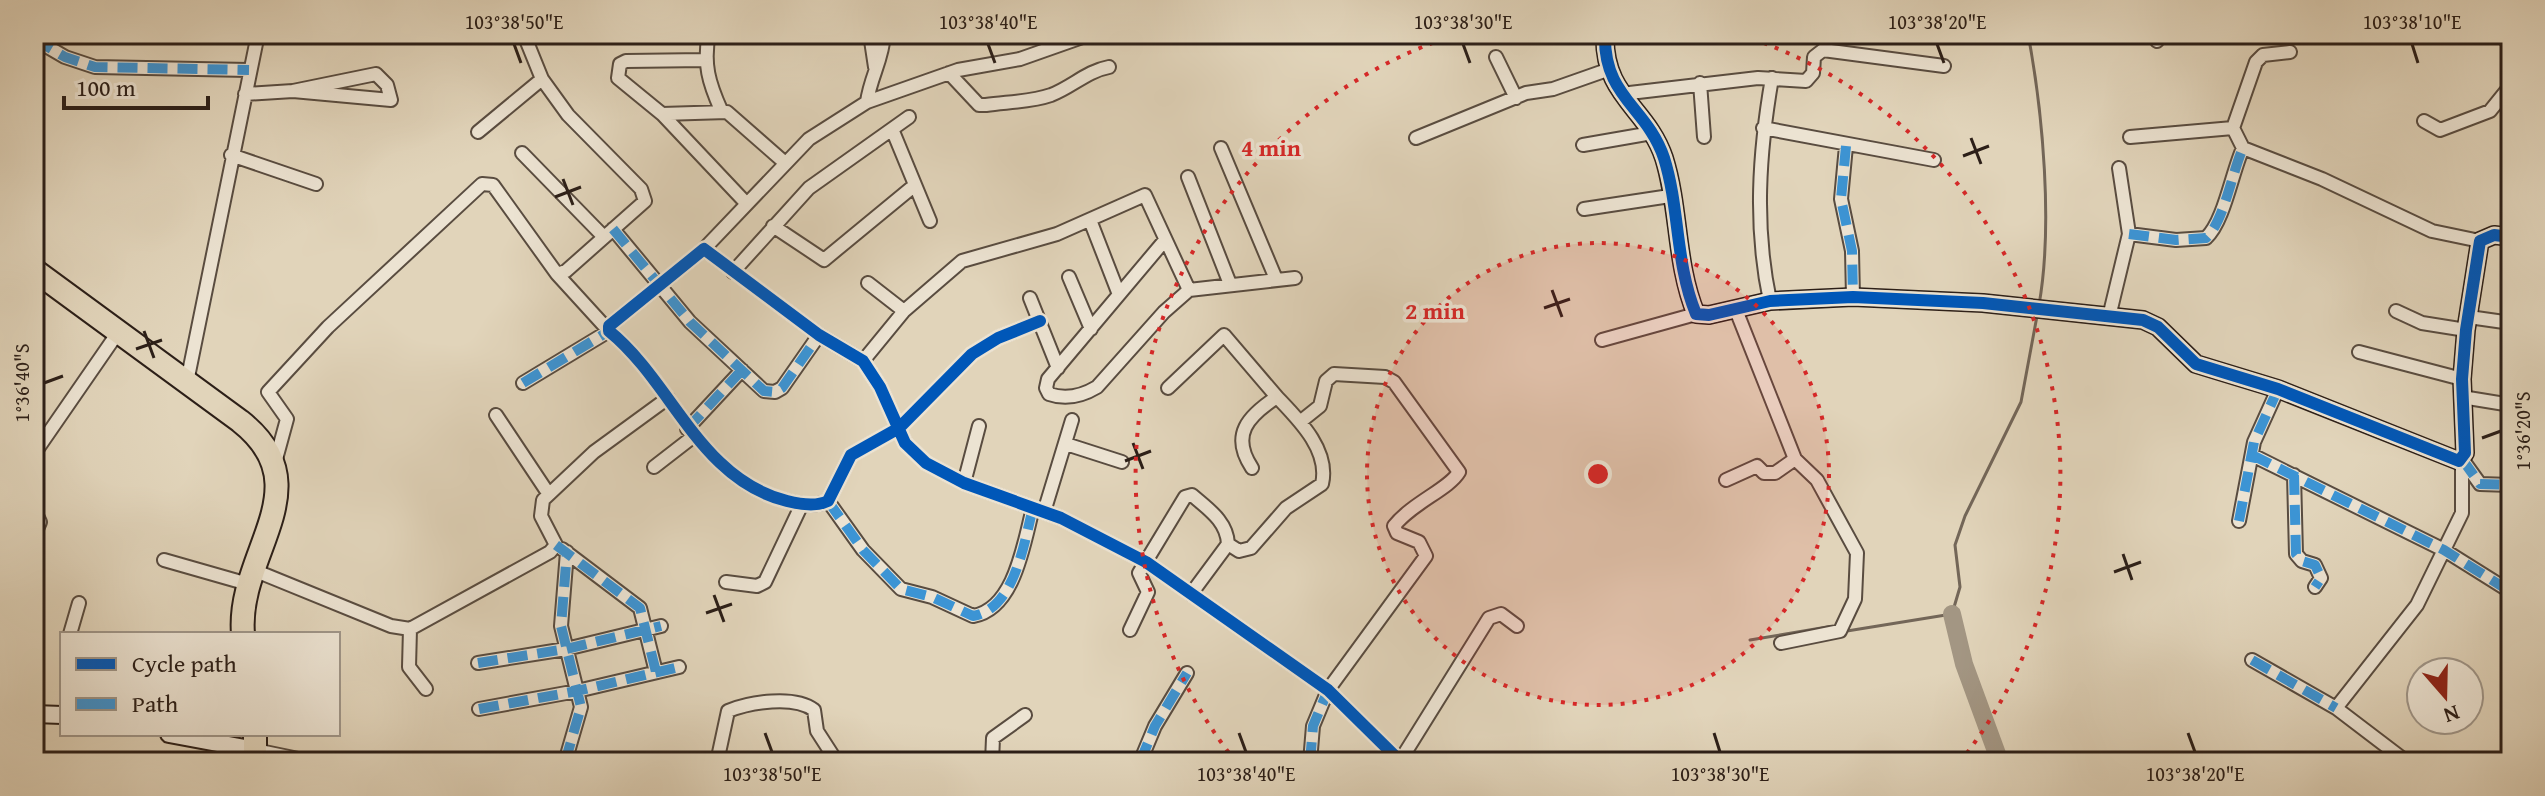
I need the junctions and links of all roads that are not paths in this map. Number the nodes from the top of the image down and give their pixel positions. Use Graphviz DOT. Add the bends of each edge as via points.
graph roads {
  1 [pos="258,34"];
  2 [pos="709,34"];
  3 [pos="870,34"];
  4 [pos="884,34"];
  5 [pos="1091,34"];
  6 [pos="1605,34"];
  7 [pos="2499,34"];
  8 [pos="34,39"];
  9 [pos="527,42"];
  10 [pos="2511,45"];
  11 [pos="2290,52"];
  12 [pos="1496,57"];
  13 [pos="705,60"];
  14 [pos="1944,66"];
  15 [pos="1109,67"];
  16 [pos="249,70"];
  17 [pos="876,70"];
  18 [pos="1607,70"];
  19 [pos="949,73"];
  20 [pos="1772,78"];
  21 [pos="542,79"];
  22 [pos="1700,83"];
  23 [pos="2511,85"];
  24 [pos="293,91"];
  25 [pos="245,94"];
  26 [pos="1621,94"];
  27 [pos="1516,98"];
  28 [pos="867,102"];
  29 [pos="721,110"];
  30 [pos="662,114"];
  31 [pos="909,117"];
  32 [pos="2424,121"];
  33 [pos="1763,128"];
  34 [pos="2233,128"];
  35 [pos="892,129"];
  36 [pos="478,132"];
  37 [pos="1652,133"];
  38 [pos="1704,137"];
  39 [pos="2130,137"];
  40 [pos="1416,138"];
  41 [pos="1583,145"];
  42 [pos="1846,146"];
  43 [pos="1221,148"];
  44 [pos="2243,148"];
  45 [pos="522,153"];
  46 [pos="231,155"];
  47 [pos="1934,160"];
  48 [pos="784,162"];
  49 [pos="2119,168"];
  50 [pos="1188,177"];
  51 [pos="316,184"];
  52 [pos="915,185"];
  53 [pos="1670,196"];
  54 [pos="746,203"];
  55 [pos="1584,209"];
  56 [pos="1090,220"];
  57 [pos="930,221"];
  58 [pos="773,226"];
  59 [pos="608,232"];
  60 [pos="2129,234"];
  61 [pos="2511,237"];
  62 [pos="1165,240"];
  63 [pos="2480,241"];
  64 [pos="704,249"];
  65 [pos="34,270"];
  66 [pos="733,272"];
  67 [pos="557,274"];
  68 [pos="1069,277"];
  69 [pos="1295,278"];
  70 [pos="1276,279"];
  71 [pos="868,283"];
  72 [pos="660,284"];
  73 [pos="1230,284"];
  74 [pos="1189,290"];
  75 [pos="1118,292"];
  76 [pos="1853,297"];
  77 [pos="1030,298"];
  78 [pos="1770,301"];
  79 [pos="1736,310"];
  80 [pos="904,311"];
  81 [pos="2396,311"];
  82 [pos="1696,314"];
  83 [pos="2109,317"];
  84 [pos="1040,321"];
  85 [pos="2511,323"];
  86 [pos="2468,324"];
  87 [pos="1091,329"];
  88 [pos="119,331"];
  89 [pos="609,331"];
  90 [pos="819,335"];
  91 [pos="1602,340"];
  92 [pos="2359,352"];
  93 [pos="863,361"];
  94 [pos="1058,368"];
  95 [pos="742,370"];
  96 [pos="2462,379"];
  97 [pos="187,382"];
  98 [pos="523,383"];
  99 [pos="1168,388"];
  100 [pos="2278,389"];
  101 [pos="1277,397"];
  102 [pos="2462,397"];
  103 [pos="668,398"];
  104 [pos="2511,405"];
  105 [pos="496,415"];
  106 [pos="1072,420"];
  107 [pos="1300,422"];
  108 [pos="979,426"];
  109 [pos="899,428"];
  110 [pos="690,432"];
  111 [pos="1066,444"];
  112 [pos="34,454"];
  113 [pos="2252,455"];
  114 [pos="1795,459"];
  115 [pos="2462,459"];
  116 [pos="1122,462"];
  117 [pos="275,463"];
  118 [pos="654,467"];
  119 [pos="1252,468"];
  120 [pos="2294,475"];
  121 [pos="1726,480"];
  122 [pos="964,483"];
  123 [pos="2511,485"];
  124 [pos="548,493"];
  125 [pos="828,501"];
  126 [pos="802,504"];
  127 [pos="34,509"];
  128 [pos="1038,510"];
  129 [pos="2239,521"];
  130 [pos="34,536"];
  131 [pos="1228,544"];
  132 [pos="561,549"];
  133 [pos="2444,550"];
  134 [pos="164,560"];
  135 [pos="1146,562"];
  136 [pos="249,576"];
  137 [pos="726,582"];
  138 [pos="2315,587"];
  139 [pos="2511,592"];
  140 [pos="1191,594"];
  141 [pos="79,603"];
  142 [pos="661,626"];
  143 [pos="1517,626"];
  144 [pos="410,629"];
  145 [pos="646,630"];
  146 [pos="1130,630"];
  147 [pos="71,632"];
  148 [pos="243,632"];
  149 [pos="1781,643"];
  150 [pos="566,649"];
  151 [pos="2252,660"];
  152 [pos="478,663"];
  153 [pos="679,667"];
  154 [pos="656,672"];
  155 [pos="1187,673"];
  156 [pos="426,689"];
  157 [pos="1328,690"];
  158 [pos="577,691"];
  159 [pos="2336,708"];
  160 [pos="479,709"];
  161 [pos="60,712"];
  162 [pos="34,714"];
  163 [pos="1025,715"];
  164 [pos="180,736"];
  165 [pos="255,749"];
  166 [pos="1400,761"];
  167 [pos="313,762"];
  168 [pos="565,762"];
  169 [pos="717,762"];
  170 [pos="837,762"];
  171 [pos="992,762"];
  172 [pos="1140,762"];
  173 [pos="1310,762"];
  174 [pos="2407,762"];
  1 -- 16 [label="street"];
  2 -- 13 [label="street"];
  3 -- 17 [label="street"];
  4 -- 17 [label="street"];
  5 -- 19 [label="street" via="1020,59"];
  6 -- 18 [label="street"];
  7 -- 10 [label="street"];
  8 -- 16 [label="street" via="95,67"];
  9 -- 21 [label="street"];
  11 -- 34 [label="street" via="2259,58"];
  12 -- 27 [label="street"];
  13 -- 29 [label="street"];
  13 -- 30 [label="street" via="620,64 618,78"];
  14 -- 20 [label="street" via="1823,50 1816,53 1806,81"];
  15 -- 19 [label="street" via="1037,100 986,105 979,105"];
  16 -- 25 [label="street"];
  17 -- 28 [label="street"];
  18 -- 26 [label="street"];
  18 -- 27 [label="street"];
  19 -- 28 [label="street"];
  20 -- 22 [label="street"];
  20 -- 33 [label="street"];
  21 -- 36 [label="street"];
  21 -- 59 [label="street" via="568,115 645,197"];
  22 -- 26 [label="street"];
  22 -- 38 [label="street"];
  23 -- 32 [label="street" via="2490,111 2440,130"];
  24 -- 24 [label="street" via="376,74 387,85 391,100"];
  24 -- 25 [label="street"];
  25 -- 46 [label="street"];
  26 -- 37 [label="street"];
  27 -- 40 [label="street"];
  28 -- 48 [label="street"];
  29 -- 30 [label="street"];
  29 -- 48 [label="street"];
  30 -- 54 [label="street"];
  31 -- 35 [label="street"];
  33 -- 42 [label="street"];
  33 -- 78 [label="street" via="1760,255"];
  34 -- 39 [label="street"];
  34 -- 44 [label="street"];
  35 -- 52 [label="street"];
  35 -- 58 [label="street" via="809,188"];
  37 -- 41 [label="street"];
  37 -- 53 [label="street" via="1664,158"];
  42 -- 47 [label="street"];
  42 -- 76 [label="street" via="1841,199 1852,251"];
  43 -- 70 [label="street"];
  44 -- 60 [label="street" via="2215,228 2206,238"];
  44 -- 63 [label="street" via="2432,231"];
  45 -- 59 [label="street"];
  46 -- 51 [label="street"];
  46 -- 97 [label="street"];
  48 -- 54 [label="street"];
  49 -- 60 [label="street"];
  50 -- 73 [label="street"];
  52 -- 57 [label="street"];
  52 -- 58 [label="street" via="824,260"];
  53 -- 55 [label="street"];
  53 -- 82 [label="street" via="1683,284"];
  54 -- 64 [label="street"];
  56 -- 62 [label="street" via="1145,195"];
  56 -- 75 [label="street"];
  56 -- 80 [label="street" via="962,261"];
  58 -- 66 [label="street"];
  59 -- 67 [label="street"];
  59 -- 72 [label="street"];
  60 -- 83 [label="street"];
  61 -- 63 [label="street" via="2494,235"];
  62 -- 74 [label="street"];
  62 -- 75 [label="street"];
  63 -- 86 [label="street"];
  64 -- 66 [label="street"];
  64 -- 72 [label="street"];
  65 -- 88 [label="highway"];
  66 -- 90 [label="street"];
  67 -- 89 [label="street"];
  67 -- 117 [label="street" via="493,185 482,184 328,327 268,392 287,419"];
  68 -- 87 [label="street"];
  69 -- 70 [label="street"];
  70 -- 73 [label="street"];
  71 -- 80 [label="street"];
  72 -- 89 [label="street"];
  72 -- 95 [label="street" via="690,322"];
  73 -- 74 [label="street"];
  74 -- 94 [label="street" via="1086,394 1049,394 1048,379"];
  75 -- 87 [label="street"];
  76 -- 78 [label="street"];
  76 -- 83 [label="street"];
  77 -- 84 [label="street"];
  78 -- 79 [label="street"];
  79 -- 82 [label="street"];
  79 -- 114 [label="street"];
  80 -- 93 [label="street"];
  81 -- 86 [label="street" via="2422,323"];
  82 -- 91 [label="street"];
  83 -- 100 [label="street" via="2151,322 2188,360"];
  84 -- 94 [label="street"];
  84 -- 109 [label="street" via="972,354"];
  85 -- 86 [label="street"];
  86 -- 96 [label="street"];
  87 -- 94 [label="street"];
  88 -- 97 [label="highway"];
  88 -- 112 [label="street"];
  89 -- 98 [label="street"];
  89 -- 103 [label="street"];
  90 -- 93 [label="street"];
  90 -- 95 [label="street" via="775,392 764,391"];
  92 -- 96 [label="street"];
  93 -- 109 [label="street"];
  95 -- 110 [label="street"];
  96 -- 102 [label="street"];
  97 -- 117 [label="highway" via="258,436"];
  99 -- 101 [label="street" via="1224,335"];
  100 -- 113 [label="street"];
  100 -- 115 [label="street" via="2450,460"];
  101 -- 107 [label="street"];
  101 -- 119 [label="street" via="1255,413 1244,430 1241,449"];
  102 -- 104 [label="street"];
  102 -- 115 [label="street"];
  103 -- 110 [label="street"];
  103 -- 124 [label="street"];
  105 -- 124 [label="street"];
  106 -- 111 [label="street"];
  107 -- 131 [label="street" via="1321,458 1322,484 1286,508 1251,548 1239,551"];
  107 -- 157 [label="street" via="1320,406 1326,381 1334,374 1385,377 1401,390 1459,472 1394,526 1397,533 1419,542 1424,563"];
  108 -- 122 [label="street"];
  109 -- 122 [label="street" via="905,443 926,463"];
  109 -- 125 [label="street" via="851,455"];
  110 -- 118 [label="street"];
  110 -- 126 [label="street" via="758,492"];
  111 -- 116 [label="street"];
  111 -- 128 [label="street"];
  113 -- 120 [label="street"];
  113 -- 129 [label="street"];
  114 -- 121 [label="street" via="1775,473 1764,473 1759,466"];
  114 -- 149 [label="street" via="1817,480 1849,533 1859,578 1840,631"];
  115 -- 123 [label="street" via="2480,484"];
  115 -- 133 [label="street" via="2462,513"];
  117 -- 136 [label="highway" via="279,480 274,515"];
  120 -- 133 [label="street"];
  120 -- 138 [label="street" via="2296,554 2318,568 2321,578"];
  122 -- 128 [label="street"];
  124 -- 132 [label="street" via="541,516"];
  125 -- 126 [label="street"];
  125 -- 128 [label="street" via="863,550 901,589 973,616 989,611 1005,594"];
  126 -- 137 [label="street" via="765,582"];
  127 -- 130 [label="street" via="40,522"];
  128 -- 135 [label="street"];
  131 -- 135 [label="street" via="1218,517 1188,495"];
  131 -- 140 [label="street"];
  132 -- 144 [label="street"];
  132 -- 145 [label="street" via="640,608"];
  132 -- 150 [label="street"];
  133 -- 139 [label="street"];
  133 -- 159 [label="street" via="2417,605"];
  134 -- 136 [label="street"];
  135 -- 140 [label="street"];
  135 -- 146 [label="street" via="1139,573 1148,592"];
  136 -- 144 [label="street"];
  136 -- 148 [label="highway"];
  140 -- 157 [label="street"];
  141 -- 147 [label="street"];
  142 -- 145 [label="street"];
  143 -- 166 [label="street" via="1501,614 1489,618"];
  144 -- 156 [label="street" via="409,667"];
  145 -- 150 [label="street"];
  145 -- 154 [label="street"];
  150 -- 152 [label="street"];
  150 -- 158 [label="street"];
  151 -- 159 [label="street"];
  153 -- 154 [label="street"];
  154 -- 158 [label="street"];
  155 -- 172 [label="street"];
  157 -- 166 [label="street"];
  157 -- 173 [label="street" via="1313,726"];
  158 -- 160 [label="street"];
  158 -- 168 [label="street" via="581,717"];
  159 -- 174 [label="street"];
  161 -- 162 [label="street"];
  163 -- 171 [label="street" via="993,738"];
  164 -- 165 [label="street"];
  165 -- 167 [label="street"];
  169 -- 170 [label="street" via="728,711 770,703 814,710 817,731"];
}
